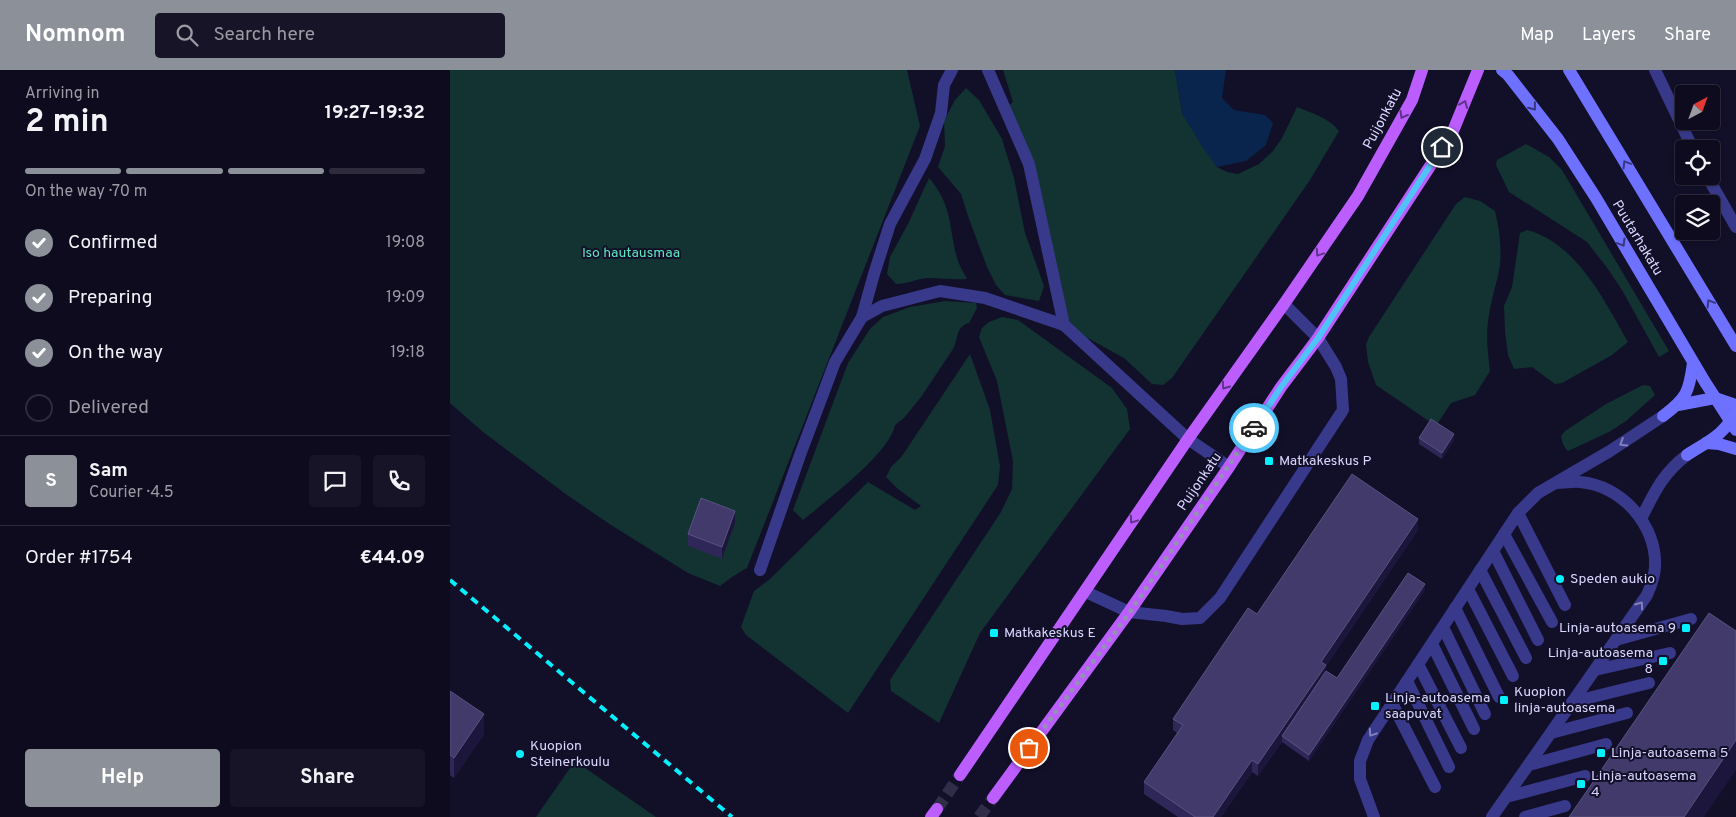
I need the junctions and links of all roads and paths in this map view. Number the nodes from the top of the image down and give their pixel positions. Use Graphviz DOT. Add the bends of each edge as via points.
graph roads {
  1 [pos="952,70"];
  2 [pos="988,70"];
  3 [pos="1422,70"];
  4 [pos="1478,70"];
  5 [pos="1502,70"];
  6 [pos="1569,70"];
  7 [pos="1654,70"];
  8 [pos="1689,140"];
  9 [pos="1712,185"];
  10 [pos="1736,227"];
  11 [pos="1284,304"];
  12 [pos="862,317"];
  13 [pos="1064,325"];
  14 [pos="1318,338"];
  15 [pos="1736,346"];
  16 [pos="1694,363"];
  17 [pos="1715,398"];
  18 [pos="1736,405"];
  19 [pos="1677,406"];
  20 [pos="1663,416"];
  21 [pos="1735,421"];
  22 [pos="1188,439"];
  23 [pos="1706,443"];
  24 [pos="1736,449"];
  25 [pos="1686,455"];
  26 [pos="1229,467"];
  27 [pos="1555,483"];
  28 [pos="1518,513"];
  29 [pos="1641,519"];
  30 [pos="1504,534"];
  31 [pos="1493,551"];
  32 [pos="760,570"];
  33 [pos="1480,570"];
  34 [pos="1468,589"];
  35 [pos="1086,592"];
  36 [pos="1565,605"];
  37 [pos="1455,608"];
  38 [pos="1130,612"];
  39 [pos="1691,619"];
  40 [pos="1552,622"];
  41 [pos="1443,627"];
  42 [pos="1538,640"];
  43 [pos="1616,640"];
  44 [pos="1432,644"];
  45 [pos="1670,652"];
  46 [pos="1526,658"];
  47 [pos="1418,664"];
  48 [pos="1595,670"];
  49 [pos="1513,676"];
  50 [pos="1407,681"];
  51 [pos="1649,683"];
  52 [pos="1499,697"];
  53 [pos="1572,702"];
  54 [pos="1392,703"];
  55 [pos="1627,713"];
  56 [pos="1485,714"];
  57 [pos="1474,729"];
  58 [pos="1551,733"];
  59 [pos="1606,744"];
  60 [pos="1461,748"];
  61 [pos="1529,764"];
  62 [pos="1449,767"];
  63 [pos="960,775"];
  64 [pos="1585,776"];
  65 [pos="1435,787"];
  66 [pos="1506,797"];
  67 [pos="992,798"];
  68 [pos="1565,806"];
  69 [pos="1374,817"];
  70 [pos="1492,817"];
  71 [pos="1525,817"];
  1 -- 12 [label="street" via="944,85 941,113 925,159 890,224"];
  2 -- 13 [label="street" via="1029,164"];
  3 -- 11 [label="main road, Puijonkatu, one-way" via="1412,100 1358,196"];
  14 -- 4 [label="main road, Puijonkatu, one-way" via="1453,131"];
  5 -- 16 [label="main road, Puutarhakatu, one-way" via="1558,139"];
  15 -- 6 [label="main road, Puutarhakatu, one-way"];
  7 -- 8 [label="street"];
  9 -- 10 [label="street"];
  11 -- 14 [label="street"];
  11 -- 22 [label="main road, Puijonkatu, one-way"];
  12 -- 13 [label="street" via="882,306 940,291 985,298"];
  12 -- 32 [label="street" via="835,362"];
  13 -- 22 [label="street"];
  14 -- 26 [label="main road, Puijonkatu" via="1281,387"];
  14 -- 38 [label="street" via="1341,378 1343,410 1220,598 1200,618 1182,619"];
  16 -- 17 [label="main road, Puutarhakatu"];
  16 -- 19 [label="main road" via="1685,397"];
  17 -- 18 [label="main road"];
  17 -- 19 [label="main road"];
  17 -- 21 [label="main road, Puutarhakatu"];
  19 -- 20 [label="main road"];
  20 -- 27 [label="street, one-way"];
  21 -- 23 [label="main road"];
  22 -- 26 [label="street"];
  22 -- 35 [label="main road, Puijonkatu, one-way"];
  23 -- 24 [label="main road"];
  23 -- 25 [label="main road"];
  25 -- 29 [label="street" via="1657,486"];
  26 -- 38 [label="main road, Puijonkatu"];
  27 -- 28 [label="street" via="1538,493"];
  27 -- 29 [label="street" via="1581,482 1601,487 1628,502"];
  28 -- 30 [label="street"];
  28 -- 36 [label="street"];
  43 -- 29 [label="street, one-way" via="1647,595 1656,567 1652,542"];
  30 -- 31 [label="street"];
  30 -- 40 [label="street"];
  31 -- 33 [label="street"];
  31 -- 42 [label="street"];
  33 -- 34 [label="street"];
  33 -- 46 [label="street"];
  34 -- 37 [label="street"];
  34 -- 49 [label="street"];
  35 -- 38 [label="street"];
  35 -- 63 [label="main road, Puijonkatu"];
  37 -- 41 [label="street"];
  37 -- 52 [label="street"];
  38 -- 67 [label="main road, Puijonkatu"];
  39 -- 43 [label="street"];
  41 -- 44 [label="street"];
  41 -- 56 [label="street"];
  43 -- 48 [label="street"];
  44 -- 47 [label="street"];
  44 -- 57 [label="street"];
  45 -- 48 [label="street"];
  47 -- 50 [label="street"];
  47 -- 60 [label="street"];
  48 -- 53 [label="street"];
  50 -- 54 [label="street"];
  50 -- 62 [label="street"];
  51 -- 53 [label="street"];
  53 -- 58 [label="street"];
  54 -- 65 [label="street"];
  54 -- 69 [label="street, one-way" via="1368,740 1360,761 1360,779"];
  55 -- 58 [label="street"];
  58 -- 61 [label="street"];
  59 -- 61 [label="street"];
  61 -- 66 [label="street"];
  64 -- 66 [label="street"];
  66 -- 70 [label="street"];
  68 -- 71 [label="street"];
}
